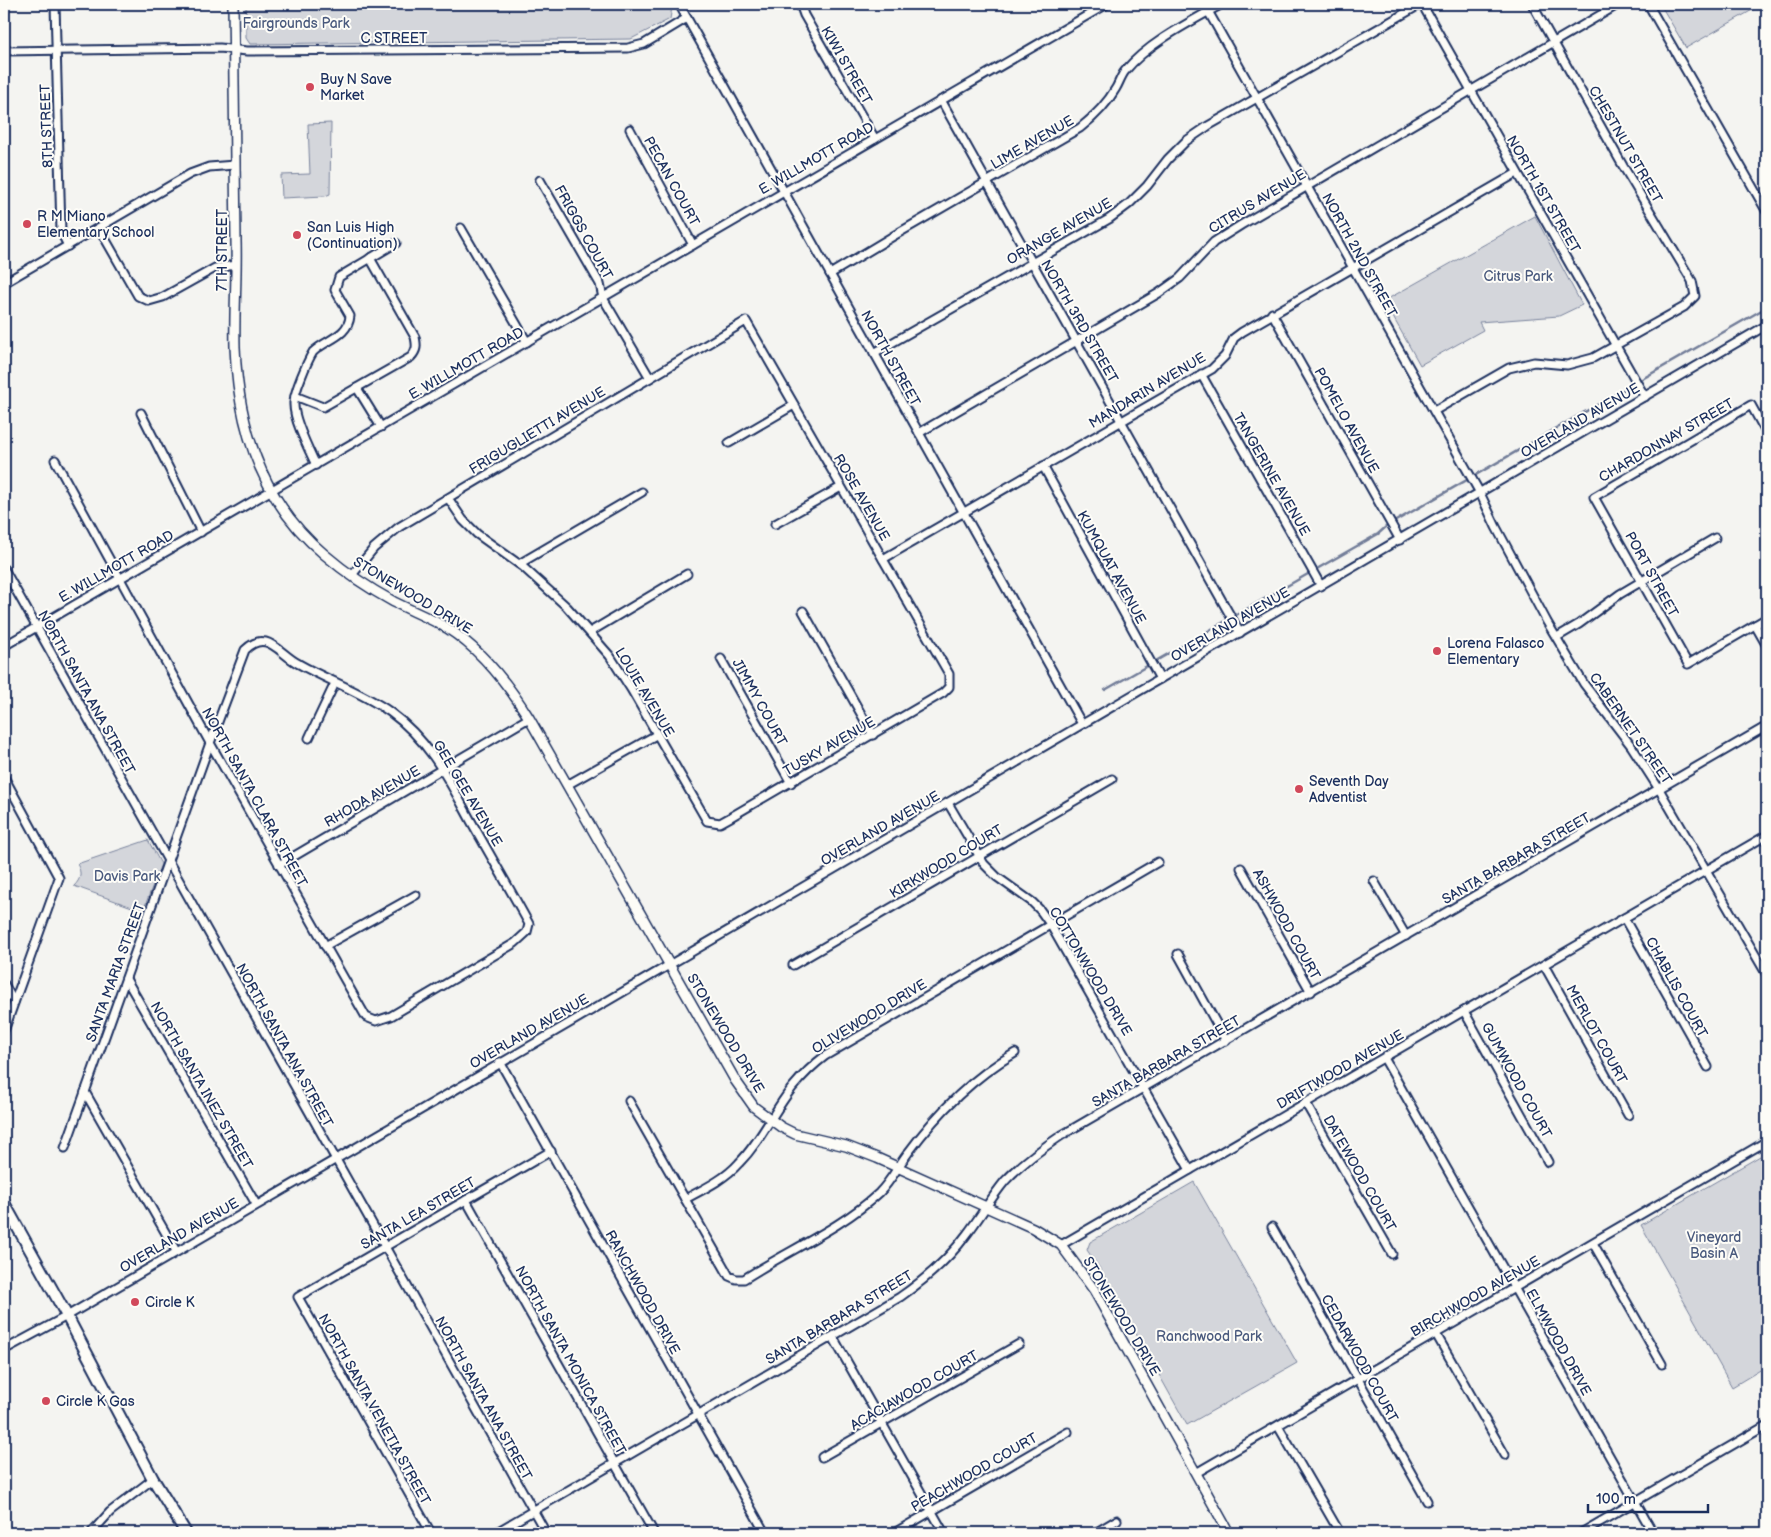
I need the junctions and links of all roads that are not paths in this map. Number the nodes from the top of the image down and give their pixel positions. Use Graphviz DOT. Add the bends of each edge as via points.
graph roads {
  1 [pos="55,4"];
  2 [pos="233,4"];
  3 [pos="679,4"];
  4 [pos="800,4"];
  5 [pos="1107,4"];
  6 [pos="1204,4"];
  7 [pos="1222,4"];
  8 [pos="1421,4"];
  9 [pos="1532,4"];
  10 [pos="1619,4"];
  11 [pos="1648,4"];
  12 [pos="1209,12"];
  13 [pos="687,18"];
  14 [pos="1554,42"];
  15 [pos="234,49"];
  16 [pos="56,50"];
  17 [pos="4,51"];
  18 [pos="1471,91"];
  19 [pos="1258,99"];
  20 [pos="941,100"];
  21 [pos="630,129"];
  22 [pos="874,139"];
  23 [pos="235,165"];
  24 [pos="1518,172"];
  25 [pos="540,180"];
  26 [pos="987,182"];
  27 [pos="1307,186"];
  28 [pos="784,192"];
  29 [pos="1767,210"];
  30 [pos="99,228"];
  31 [pos="461,228"];
  32 [pos="396,243"];
  33 [pos="693,245"];
  34 [pos="68,246"];
  35 [pos="370,258"];
  36 [pos="1032,262"];
  37 [pos="236,265"];
  38 [pos="1352,267"];
  39 [pos="830,274"];
  40 [pos="4,283"];
  41 [pos="603,298"];
  42 [pos="1272,313"];
  43 [pos="746,321"];
  44 [pos="1767,325"];
  45 [pos="1077,341"];
  46 [pos="527,342"];
  47 [pos="1616,346"];
  48 [pos="874,353"];
  49 [pos="1201,374"];
  50 [pos="650,378"];
  51 [pos="357,388"];
  52 [pos="295,396"];
  53 [pos="1645,397"];
  54 [pos="794,405"];
  55 [pos="1434,412"];
  56 [pos="141,413"];
  57 [pos="1122,420"];
  58 [pos="381,427"];
  59 [pos="919,433"];
  60 [pos="1767,434"];
  61 [pos="729,443"];
  62 [pos="54,460"];
  63 [pos="316,465"];
  64 [pos="1042,466"];
  65 [pos="841,487"];
  66 [pos="271,491"];
  67 [pos="642,492"];
  68 [pos="1480,493"];
  69 [pos="1594,497"];
  70 [pos="448,498"];
  71 [pos="964,512"];
  72 [pos="775,524"];
  73 [pos="201,532"];
  74 [pos="1715,538"];
  75 [pos="1400,540"];
  76 [pos="883,559"];
  77 [pos="519,564"];
  78 [pos="4,569"];
  79 [pos="687,574"];
  80 [pos="352,575"];
  81 [pos="120,579"];
  82 [pos="1642,582"];
  83 [pos="1321,586"];
  84 [pos="803,611"];
  85 [pos="1767,618"];
  86 [pos="1755,625"];
  87 [pos="37,627"];
  88 [pos="590,632"];
  89 [pos="1240,633"];
  90 [pos="1557,637"];
  91 [pos="258,640"];
  92 [pos="4,646"];
  93 [pos="1767,646"];
  94 [pos="721,659"];
  95 [pos="1160,679"];
  96 [pos="335,683"];
  97 [pos="949,687"];
  98 [pos="530,718"];
  99 [pos="1082,724"];
  100 [pos="1767,726"];
  101 [pos="656,735"];
  102 [pos="873,735"];
  103 [pos="309,738"];
  104 [pos="210,743"];
  105 [pos="443,769"];
  106 [pos="4,777"];
  107 [pos="1112,779"];
  108 [pos="791,782"];
  109 [pos="567,785"];
  110 [pos="1659,790"];
  111 [pos="948,802"];
  112 [pos="720,823"];
  113 [pos="1767,835"];
  114 [pos="979,856"];
  115 [pos="168,862"];
  116 [pos="1158,862"];
  117 [pos="279,865"];
  118 [pos="1241,868"];
  119 [pos="1707,870"];
  120 [pos="1374,881"];
  121 [pos="416,895"];
  122 [pos="1624,918"];
  123 [pos="1050,924"];
  124 [pos="1406,936"];
  125 [pos="325,946"];
  126 [pos="1178,954"];
  127 [pos="669,964"];
  128 [pos="793,965"];
  129 [pos="1544,965"];
  130 [pos="1767,974"];
  131 [pos="126,979"];
  132 [pos="4,984"];
  133 [pos="1311,992"];
  134 [pos="14,1002"];
  135 [pos="1464,1011"];
  136 [pos="376,1021"];
  137 [pos="4,1031"];
  138 [pos="1226,1041"];
  139 [pos="1015,1053"];
  140 [pos="1384,1058"];
  141 [pos="500,1062"];
  142 [pos="1708,1067"];
  143 [pos="1145,1088"];
  144 [pos="85,1092"];
  145 [pos="629,1101"];
  146 [pos="1306,1104"];
  147 [pos="1628,1115"];
  148 [pos="771,1121"];
  149 [pos="1767,1141"];
  150 [pos="65,1148"];
  151 [pos="550,1151"];
  152 [pos="335,1159"];
  153 [pos="1548,1162"];
  154 [pos="898,1168"];
  155 [pos="1190,1170"];
  156 [pos="685,1199"];
  157 [pos="466,1200"];
  158 [pos="4,1204"];
  159 [pos="256,1204"];
  160 [pos="987,1208"];
  161 [pos="1272,1227"];
  162 [pos="1593,1243"];
  163 [pos="1061,1245"];
  164 [pos="384,1247"];
  165 [pos="176,1251"];
  166 [pos="1392,1254"];
  167 [pos="1515,1288"];
  168 [pos="298,1296"];
  169 [pos="67,1316"];
  170 [pos="1436,1334"];
  171 [pos="834,1337"];
  172 [pos="1019,1344"];
  173 [pos="4,1350"];
  174 [pos="1662,1364"];
  175 [pos="1357,1380"];
  176 [pos="698,1415"];
  177 [pos="882,1423"];
  178 [pos="1767,1425"];
  179 [pos="1278,1426"];
  180 [pos="1068,1432"];
  181 [pos="1504,1455"];
  182 [pos="822,1457"];
  183 [pos="615,1464"];
  184 [pos="1196,1473"];
  185 [pos="153,1479"];
  186 [pos="1427,1502"];
  187 [pos="1635,1502"];
  188 [pos="533,1511"];
  189 [pos="932,1511"];
  190 [pos="1118,1520"];
  191 [pos="91,1533"];
  192 [pos="186,1533"];
  193 [pos="431,1533"];
  194 [pos="495,1533"];
  195 [pos="546,1533"];
  196 [pos="654,1533"];
  197 [pos="765,1533"];
  198 [pos="894,1533"];
  199 [pos="944,1533"];
  200 [pos="1095,1533"];
  201 [pos="1229,1533"];
  202 [pos="1340,1533"];
  203 [pos="1581,1533"];
  204 [pos="1653,1533"];
  1 -- 16 [label="street, 8TH STREET"];
  2 -- 15 [label="street, 7TH STREET"];
  3 -- 13 [label="street, NORTH STREET"];
  4 -- 22 [label="street, KIWI STREET"];
  5 -- 20 [label="street, E. WILLMOTT ROAD"];
  6 -- 12 [label="street, NORTH 2ND STREET"];
  7 -- 12 [label="street, LIME AVENUE"];
  8 -- 18 [label="street, NORTH 1ST STREET"];
  8 -- 19 [label="street, ORANGE AVENUE"];
  9 -- 14 [label="street, CHESTNUT STREET"];
  10 -- 14 [label="street, CITRUS AVENUE"];
  11 -- 29 [label="street"];
  12 -- 19 [label="street, NORTH 2ND STREET"];
  12 -- 26 [label="street, LIME AVENUE" via="1141,55 1124,73 1106,104 1080,128"];
  13 -- 15 [label="street, C STREET" via="644,44 628,48"];
  13 -- 28 [label="street, NORTH STREET"];
  14 -- 18 [label="street, CITRUS AVENUE"];
  14 -- 47 [label="street, CHESTNUT STREET" via="1692,281 1695,296 1684,307"];
  15 -- 16 [label="street, C STREET"];
  15 -- 23 [label="street, 7TH STREET"];
  16 -- 17 [label="street, C STREET"];
  16 -- 34 [label="street, 8TH STREET" via="61,232"];
  18 -- 24 [label="street, NORTH 1ST STREET"];
  18 -- 27 [label="street, CITRUS AVENUE"];
  19 -- 27 [label="street, NORTH 2ND STREET"];
  19 -- 36 [label="street, ORANGE AVENUE" via="1186,141 1147,186 1109,219"];
  20 -- 22 [label="street, E. WILLMOTT ROAD"];
  20 -- 26 [label="street, NORTH 3RD STREET"];
  21 -- 33 [label="street, PECAN COURT"];
  22 -- 28 [label="street, E. WILLMOTT ROAD"];
  23 -- 30 [label="street" via="209,167 190,174"];
  23 -- 37 [label="street, 7TH STREET"];
  24 -- 38 [label="street, MANDARIN AVENUE"];
  24 -- 47 [label="street, NORTH 1ST STREET"];
  25 -- 41 [label="street, FRIGGS COURT" via="600,284"];
  26 -- 36 [label="street, NORTH 3RD STREET"];
  26 -- 39 [label="street, LIME AVENUE"];
  27 -- 38 [label="street, NORTH 2ND STREET"];
  27 -- 45 [label="street, CITRUS AVENUE" via="1214,242 1174,283"];
  28 -- 33 [label="street, E. WILLMOTT ROAD"];
  28 -- 39 [label="street, NORTH STREET"];
  30 -- 34 [label="street"];
  30 -- 37 [label="street" via="138,296 149,301 163,297 215,268"];
  31 -- 46 [label="street"];
  32 -- 35 [label="street"];
  33 -- 41 [label="street, E. WILLMOTT ROAD"];
  34 -- 40 [label="street"];
  35 -- 51 [label="street" via="415,337 417,347 410,357"];
  35 -- 52 [label="street" via="339,277 335,290 350,316 348,327 313,352"];
  36 -- 45 [label="street, NORTH 3RD STREET"];
  36 -- 48 [label="street, ORANGE AVENUE"];
  37 -- 66 [label="street, 7TH STREET" via="235,345 240,397 249,440"];
  38 -- 42 [label="street, MANDARIN AVENUE"];
  38 -- 55 [label="street, NORTH 2ND STREET"];
  39 -- 48 [label="street, NORTH STREET"];
  41 -- 46 [label="street, E. WILLMOTT ROAD"];
  41 -- 50 [label="street, FRIGGS COURT"];
  42 -- 49 [label="street, MANDARIN AVENUE" via="1234,338 1225,356 1212,369"];
  42 -- 75 [label="street, POMELO AVENUE"];
  43 -- 50 [label="street, FRIGUGLIETTI AVENUE"];
  43 -- 54 [label="street, ROSE AVENUE"];
  44 -- 53 [label="street, OVERLAND AVENUE"];
  45 -- 57 [label="street, NORTH 3RD STREET"];
  45 -- 59 [label="street, CITRUS AVENUE"];
  46 -- 58 [label="street, E. WILLMOTT ROAD"];
  47 -- 53 [label="street, NORTH 1ST STREET"];
  47 -- 55 [label="street" via="1576,363 1517,365"];
  48 -- 59 [label="street, NORTH STREET"];
  49 -- 57 [label="street, MANDARIN AVENUE"];
  49 -- 83 [label="street, TANGERINE AVENUE"];
  50 -- 70 [label="street, FRIGUGLIETTI AVENUE"];
  51 -- 52 [label="street" via="323,407"];
  51 -- 58 [label="street"];
  52 -- 63 [label="street" via="294,410"];
  53 -- 68 [label="street, OVERLAND AVENUE"];
  54 -- 61 [label="street"];
  54 -- 65 [label="street, ROSE AVENUE"];
  55 -- 68 [label="street, NORTH 2ND STREET"];
  56 -- 73 [label="street"];
  57 -- 64 [label="street, MANDARIN AVENUE"];
  57 -- 89 [label="street, NORTH 3RD STREET"];
  58 -- 63 [label="street, E. WILLMOTT ROAD"];
  59 -- 71 [label="street, NORTH STREET"];
  60 -- 69 [label="street, CHARDONNAY STREET" via="1751,406"];
  62 -- 81 [label="street, NORTH SANTA CLARA STREET"];
  63 -- 66 [label="street, E. WILLMOTT ROAD"];
  64 -- 71 [label="street, MANDARIN AVENUE"];
  64 -- 95 [label="street, KUMQUAT AVENUE"];
  65 -- 72 [label="street"];
  65 -- 76 [label="street, ROSE AVENUE"];
  66 -- 73 [label="street, E. WILLMOTT ROAD"];
  66 -- 80 [label="street, STONEWOOD DRIVE" via="307,538"];
  67 -- 77 [label="street"];
  68 -- 75 [label="street, OVERLAND AVENUE"];
  68 -- 90 [label="street, CABERNET STREET"];
  69 -- 82 [label="street, PORT STREET"];
  70 -- 77 [label="street, LOUIE AVENUE" via="477,534"];
  70 -- 80 [label="street, FRIGUGLIETTI AVENUE" via="392,531"];
  71 -- 76 [label="street, MANDARIN AVENUE"];
  71 -- 99 [label="street, NORTH STREET"];
  73 -- 81 [label="street, E. WILLMOTT ROAD"];
  74 -- 82 [label="street"];
  75 -- 83 [label="street, OVERLAND AVENUE"];
  76 -- 97 [label="street, ROSE AVENUE" via="948,674"];
  77 -- 88 [label="street, LOUIE AVENUE"];
  78 -- 87 [label="street, NORTH SANTA ANA STREET"];
  79 -- 88 [label="street"];
  80 -- 98 [label="street, STONEWOOD DRIVE" via="393,601 449,629 471,646 502,678"];
  81 -- 87 [label="street, E. WILLMOTT ROAD"];
  81 -- 104 [label="street, NORTH SANTA CLARA STREET"];
  82 -- 86 [label="street, PORT STREET" via="1688,664"];
  82 -- 90 [label="street"];
  83 -- 89 [label="street, OVERLAND AVENUE"];
  84 -- 102 [label="street"];
  85 -- 86 [label="street"];
  86 -- 93 [label="street"];
  87 -- 92 [label="street, E. WILLMOTT ROAD"];
  87 -- 115 [label="street, NORTH SANTA ANA STREET"];
  88 -- 101 [label="street, LOUIE AVENUE" via="621,673"];
  89 -- 95 [label="street, OVERLAND AVENUE"];
  90 -- 110 [label="street, CABERNET STREET" via="1584,684 1632,747"];
  91 -- 96 [label="street, GEE GEE AVENUE" via="273,644 293,661"];
  91 -- 104 [label="street, SANTA MARIA STREET" via="246,650"];
  94 -- 108 [label="street, JIMMY COURT"];
  95 -- 99 [label="street, OVERLAND AVENUE"];
  96 -- 103 [label="street"];
  96 -- 105 [label="street, GEE GEE AVENUE" via="370,698 413,730"];
  97 -- 102 [label="street, TUSKY AVENUE"];
  98 -- 105 [label="street, RHODA AVENUE"];
  98 -- 109 [label="street, STONEWOOD DRIVE"];
  99 -- 111 [label="street, OVERLAND AVENUE"];
  100 -- 110 [label="street, SANTA BARBARA STREET"];
  101 -- 109 [label="street"];
  101 -- 112 [label="street, LOUIE AVENUE" via="707,821"];
  102 -- 108 [label="street, TUSKY AVENUE"];
  104 -- 115 [label="street, SANTA MARIA STREET"];
  104 -- 117 [label="street, NORTH SANTA CLARA STREET"];
  105 -- 117 [label="street, RHODA AVENUE"];
  105 -- 136 [label="street, GEE GEE AVENUE" via="529,924 527,932 515,943 391,1016"];
  106 -- 134 [label="street" via="59,878"];
  107 -- 114 [label="street, KIRKWOOD COURT"];
  108 -- 112 [label="street, TUSKY AVENUE"];
  109 -- 127 [label="street, STONEWOOD DRIVE"];
  110 -- 119 [label="street, CABERNET STREET"];
  110 -- 124 [label="street, SANTA BARBARA STREET"];
  111 -- 114 [label="street, COTTONWOOD DRIVE"];
  111 -- 127 [label="street, OVERLAND AVENUE"];
  113 -- 119 [label="street, DRIFTWOOD AVENUE"];
  114 -- 123 [label="street, COTTONWOOD DRIVE" via="997,877 1032,902"];
  114 -- 128 [label="street, KIRKWOOD COURT"];
  115 -- 131 [label="street, SANTA MARIA STREET"];
  115 -- 152 [label="street, NORTH SANTA ANA STREET"];
  116 -- 123 [label="street, OLIVEWOOD DRIVE"];
  117 -- 125 [label="street, NORTH SANTA CLARA STREET"];
  118 -- 133 [label="street, ASHWOOD COURT"];
  119 -- 122 [label="street, DRIFTWOOD AVENUE"];
  119 -- 130 [label="street, CABERNET STREET"];
  120 -- 124 [label="street"];
  121 -- 125 [label="street"];
  122 -- 129 [label="street, DRIFTWOOD AVENUE"];
  122 -- 142 [label="street, CHABLIS COURT"];
  123 -- 143 [label="street, COTTONWOOD DRIVE"];
  123 -- 148 [label="street, OLIVEWOOD DRIVE" via="825,1056 791,1089"];
  124 -- 133 [label="street, SANTA BARBARA STREET"];
  125 -- 136 [label="street, NORTH SANTA CLARA STREET" via="361,1010"];
  126 -- 138 [label="street"];
  127 -- 141 [label="street, OVERLAND AVENUE"];
  127 -- 148 [label="street, STONEWOOD DRIVE" via="741,1090"];
  129 -- 135 [label="street, DRIFTWOOD AVENUE"];
  129 -- 147 [label="street, MERLOT COURT"];
  131 -- 144 [label="street, SANTA MARIA STREET"];
  131 -- 159 [label="street, NORTH SANTA INEZ STREET"];
  132 -- 134 [label="street"];
  133 -- 138 [label="street, SANTA BARBARA STREET"];
  134 -- 137 [label="street"];
  135 -- 140 [label="street, DRIFTWOOD AVENUE"];
  135 -- 153 [label="street, GUMWOOD COURT"];
  138 -- 143 [label="street, SANTA BARBARA STREET"];
  139 -- 154 [label="street" via="979,1076 949,1103"];
  140 -- 146 [label="street, DRIFTWOOD AVENUE"];
  140 -- 167 [label="street, ELMWOOD DRIVE"];
  141 -- 151 [label="street, RANCHWOOD DRIVE"];
  141 -- 152 [label="street, OVERLAND AVENUE"];
  143 -- 155 [label="street, COTTONWOOD DRIVE"];
  143 -- 160 [label="street, SANTA BARBARA STREET" via="1039,1151 1004,1182"];
  144 -- 150 [label="street, SANTA MARIA STREET"];
  144 -- 165 [label="street"];
  145 -- 156 [label="street"];
  146 -- 155 [label="street, DRIFTWOOD AVENUE"];
  146 -- 166 [label="street, DATEWOOD COURT"];
  148 -- 154 [label="street, STONEWOOD DRIVE" via="795,1134 846,1146"];
  148 -- 156 [label="street, OLIVEWOOD DRIVE" via="738,1164"];
  149 -- 162 [label="street, BIRCHWOOD AVENUE"];
  151 -- 157 [label="street, SANTA LEA STREET"];
  151 -- 176 [label="street, RANCHWOOD DRIVE"];
  152 -- 159 [label="street, OVERLAND AVENUE"];
  152 -- 164 [label="street, NORTH SANTA ANA STREET"];
  154 -- 156 [label="street" via="878,1193 847,1218 744,1278 729,1276"];
  154 -- 160 [label="street, STONEWOOD DRIVE"];
  155 -- 163 [label="street, DRIFTWOOD AVENUE"];
  157 -- 164 [label="street, SANTA LEA STREET"];
  157 -- 183 [label="street, NORTH SANTA MONICA STREET"];
  158 -- 169 [label="main road"];
  159 -- 165 [label="street, OVERLAND AVENUE"];
  160 -- 163 [label="street, STONEWOOD DRIVE" via="1034,1228"];
  160 -- 171 [label="street, SANTA BARBARA STREET" via="956,1250 923,1281"];
  161 -- 175 [label="street, CEDARWOOD COURT"];
  162 -- 167 [label="street, BIRCHWOOD AVENUE"];
  162 -- 174 [label="street"];
  163 -- 184 [label="street, STONEWOOD DRIVE" via="1094,1290"];
  164 -- 168 [label="street, SANTA LEA STREET"];
  164 -- 188 [label="street, NORTH SANTA ANA STREET"];
  165 -- 169 [label="street, OVERLAND AVENUE"];
  167 -- 170 [label="street, BIRCHWOOD AVENUE"];
  167 -- 187 [label="street, ELMWOOD DRIVE"];
  168 -- 193 [label="street, NORTH SANTA VENETIA STREET"];
  169 -- 173 [label="street, OVERLAND AVENUE"];
  169 -- 185 [label="main road"];
  170 -- 175 [label="street, BIRCHWOOD AVENUE"];
  170 -- 181 [label="street"];
  171 -- 176 [label="street, SANTA BARBARA STREET"];
  171 -- 177 [label="street"];
  172 -- 177 [label="street, ACACIAWOOD COURT"];
  175 -- 179 [label="street, BIRCHWOOD AVENUE"];
  175 -- 186 [label="street, CEDARWOOD COURT"];
  176 -- 183 [label="street, SANTA BARBARA STREET"];
  176 -- 197 [label="street, RANCHWOOD DRIVE"];
  177 -- 182 [label="street, ACACIAWOOD COURT"];
  177 -- 189 [label="street"];
  178 -- 187 [label="street"];
  179 -- 184 [label="street, BIRCHWOOD AVENUE"];
  179 -- 202 [label="street"];
  180 -- 189 [label="street, PEACHWOOD COURT"];
  183 -- 188 [label="street, SANTA BARBARA STREET"];
  183 -- 196 [label="street, NORTH SANTA MONICA STREET"];
  184 -- 201 [label="street, STONEWOOD DRIVE"];
  185 -- 191 [label="street" via="110,1512"];
  185 -- 192 [label="main road"];
  187 -- 203 [label="street"];
  187 -- 204 [label="street, ELMWOOD DRIVE"];
  188 -- 194 [label="street, SANTA BARBARA STREET"];
  188 -- 195 [label="street, NORTH SANTA ANA STREET"];
  189 -- 198 [label="street, PEACHWOOD COURT"];
  189 -- 199 [label="street"];
  190 -- 200 [label="street"];
}
